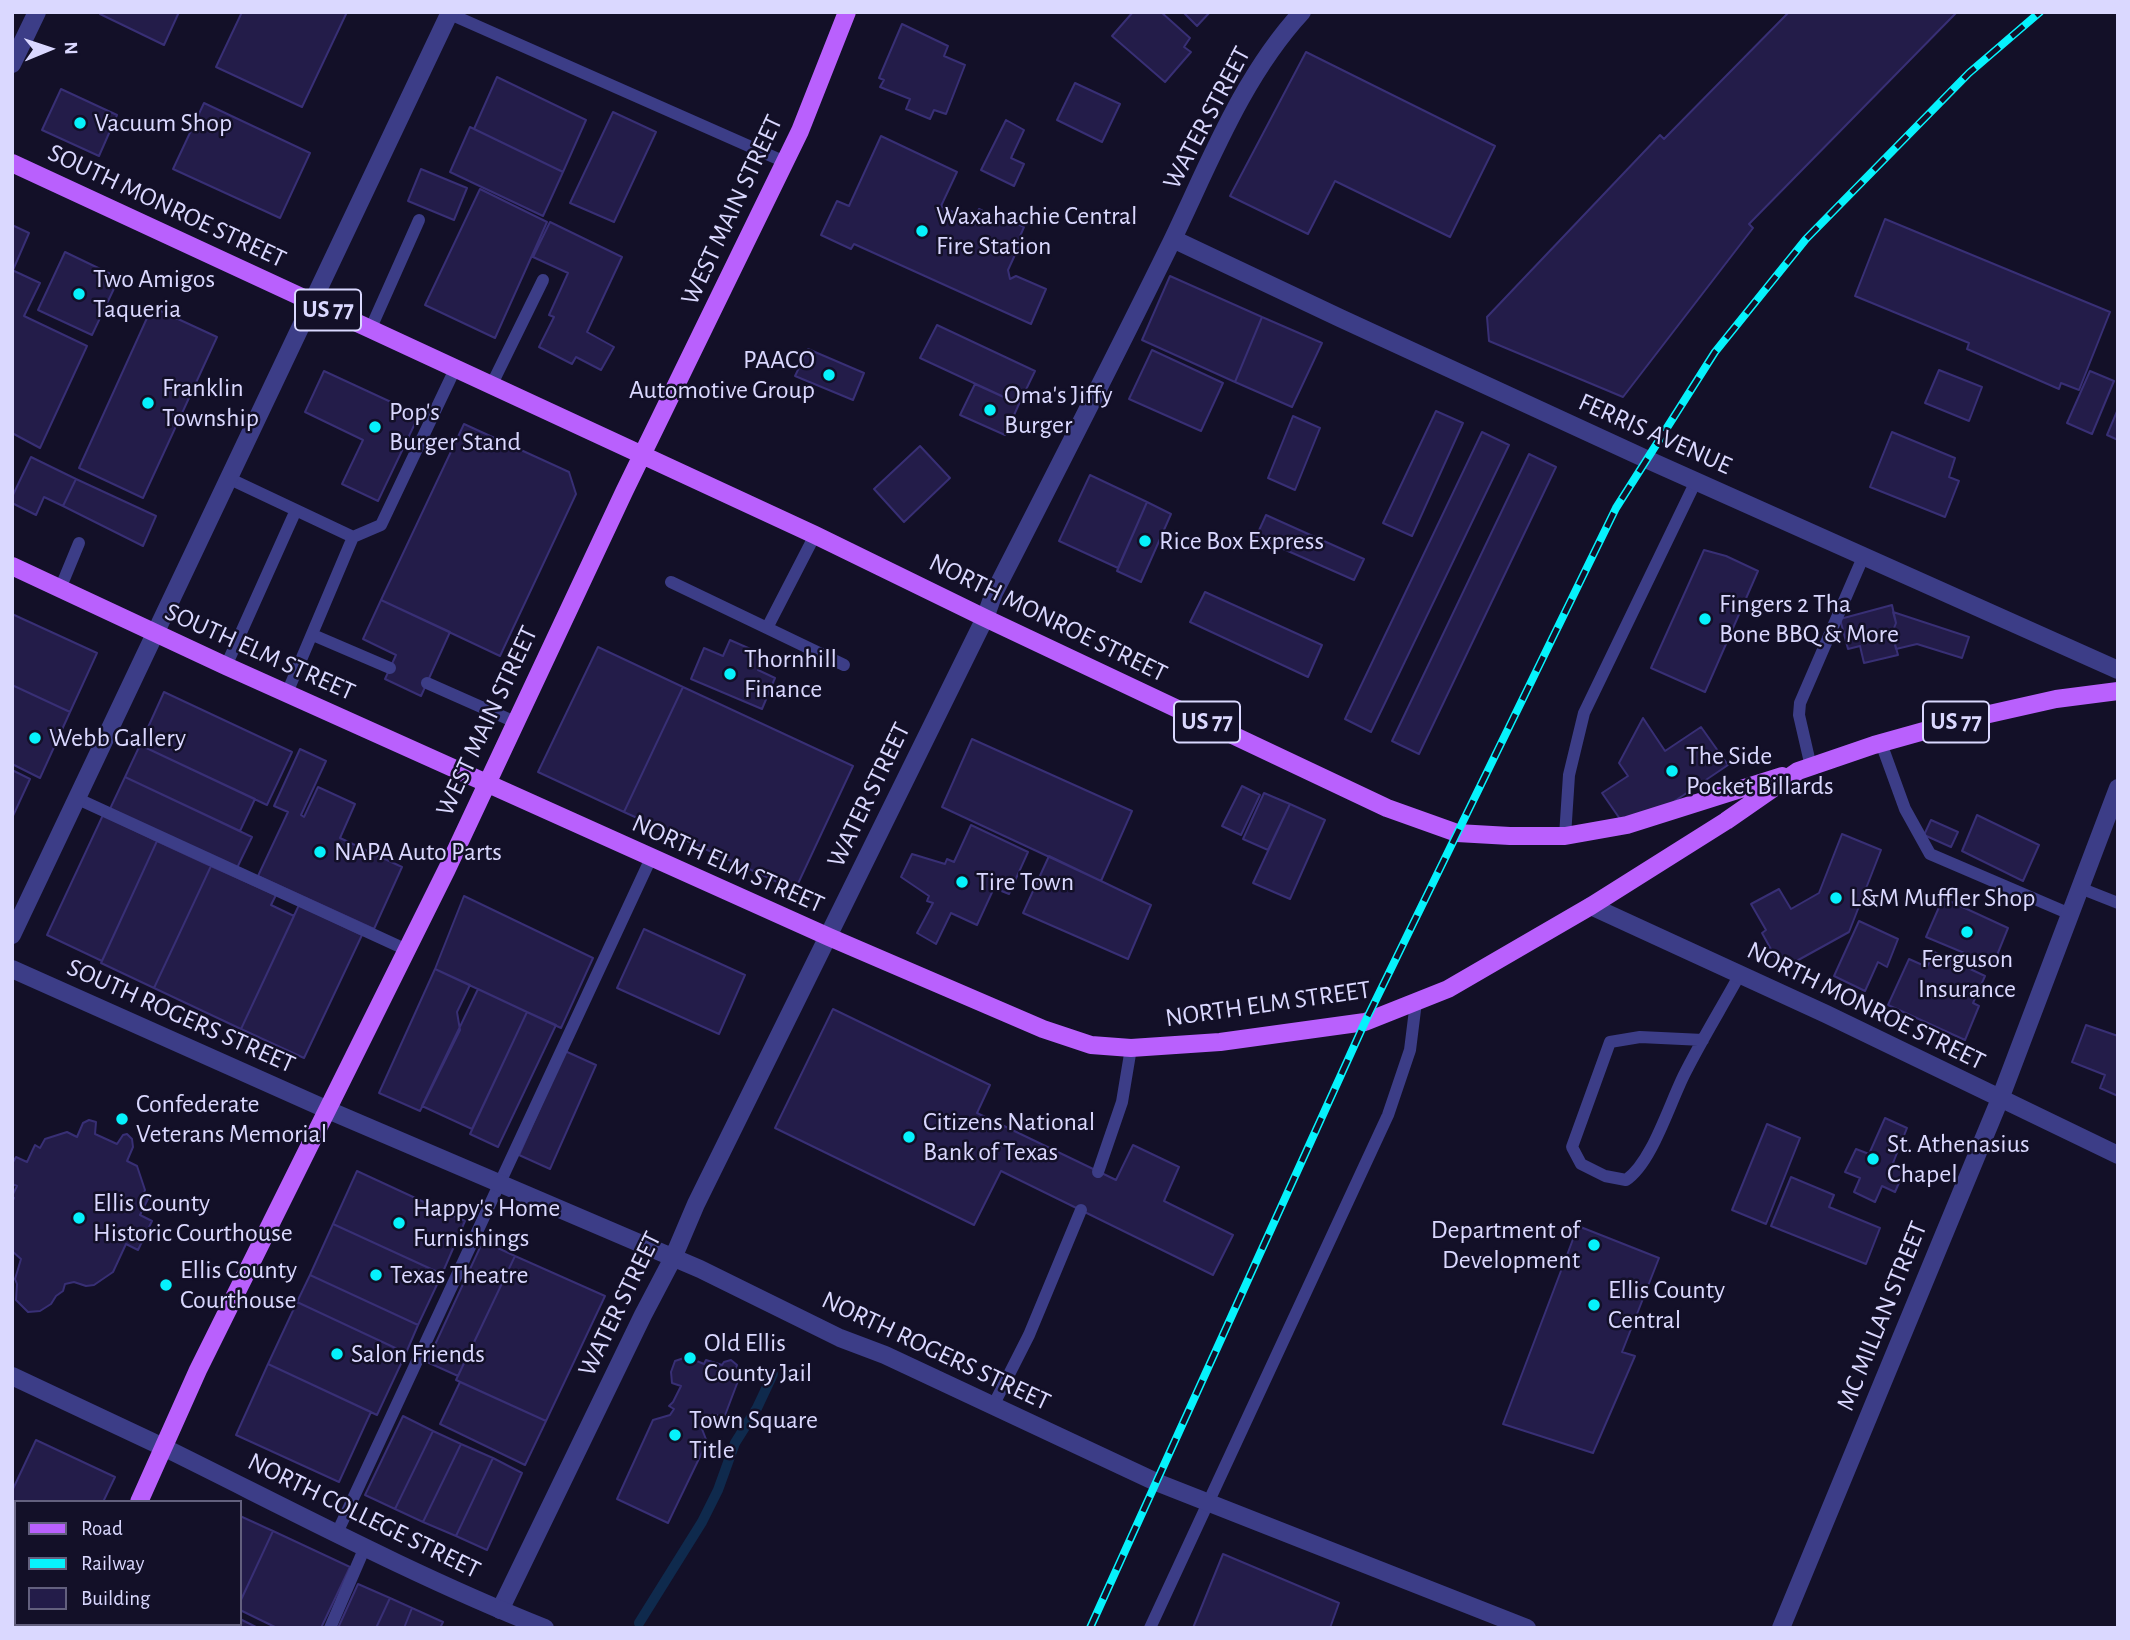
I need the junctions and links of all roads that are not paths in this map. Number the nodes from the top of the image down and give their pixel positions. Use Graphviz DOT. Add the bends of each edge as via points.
graph roads {
  1 [pos="37,12"];
  2 [pos="847,12"];
  3 [pos="1302,12"];
  4 [pos="450,13"];
  5 [pos="12,64"];
  6 [pos="785,162"];
  7 [pos="12,163"];
  8 [pos="419,220"];
  9 [pos="1173,239"];
  10 [pos="543,280"];
  11 [pos="312,303"];
  12 [pos="370,330"];
  13 [pos="455,369"];
  14 [pos="491,386"];
  15 [pos="643,457"];
  16 [pos="228,478"];
  17 [pos="1696,481"];
  18 [pos="296,510"];
  19 [pos="815,535"];
  20 [pos="353,537"];
  21 [pos="79,543"];
  22 [pos="1864,555"];
  23 [pos="12,566"];
  24 [pos="671,582"];
  25 [pos="60,589"];
  26 [pos="985,618"];
  27 [pos="767,628"];
  28 [pos="155,633"];
  29 [pos="313,635"];
  30 [pos="844,665"];
  31 [pos="226,666"];
  32 [pos="390,668"];
  33 [pos="2118,670"];
  34 [pos="427,684"];
  35 [pos="2118,691"];
  36 [pos="288,693"];
  37 [pos="515,722"];
  38 [pos="1881,743"];
  39 [pos="1805,769"];
  40 [pos="486,784"];
  41 [pos="2118,788"];
  42 [pos="78,799"];
  43 [pos="1565,836"];
  44 [pos="651,858"];
  45 [pos="2080,888"];
  46 [pos="2118,903"];
  47 [pos="1591,906"];
  48 [pos="2070,914"];
  49 [pos="12,935"];
  50 [pos="829,937"];
  51 [pos="407,950"];
  52 [pos="12,970"];
  53 [pos="1740,974"];
  54 [pos="1416,1002"];
  55 [pos="1703,1040"];
  56 [pos="1131,1048"];
  57 [pos="2000,1099"];
  58 [pos="328,1111"];
  59 [pos="2118,1155"];
  60 [pos="1098,1172"];
  61 [pos="498,1183"];
  62 [pos="1081,1210"];
  63 [pos="673,1258"];
  64 [pos="12,1376"];
  65 [pos="993,1406"];
  66 [pos="163,1447"];
  67 [pos="140,1500"];
  68 [pos="1207,1502"];
  69 [pos="337,1533"];
  70 [pos="365,1548"];
  71 [pos="500,1610"];
  72 [pos="330,1628"];
  73 [pos="545,1628"];
  74 [pos="1150,1628"];
  75 [pos="1527,1628"];
  76 [pos="1782,1628"];
  1 -- 5 [label="street"];
  2 -- 6 [label="main road, WEST MAIN STREET"];
  3 -- 9 [label="street, WATER STREET" via="1255,74"];
  4 -- 6 [label="lane"];
  4 -- 11 [label="street"];
  6 -- 15 [label="main road, WEST MAIN STREET"];
  7 -- 11 [label="main road, SOUTH MONROE STREET / US 77"];
  8 -- 12 [label="lane"];
  9 -- 17 [label="street, FERRIS AVENUE"];
  9 -- 26 [label="street, WATER STREET"];
  10 -- 14 [label="lane"];
  11 -- 12 [label="main road, SOUTH MONROE STREET / US 77"];
  11 -- 16 [label="street"];
  12 -- 13 [label="main road, SOUTH MONROE STREET / US 77"];
  13 -- 14 [label="main road, SOUTH MONROE STREET / US 77"];
  13 -- 20 [label="lane" via="381,525"];
  14 -- 15 [label="main road, SOUTH MONROE STREET / US 77"];
  15 -- 19 [label="main road, NORTH MONROE STREET / US 77"];
  15 -- 37 [label="main road, WEST MAIN STREET"];
  16 -- 18 [label="lane"];
  16 -- 28 [label="street"];
  17 -- 22 [label="street, FERRIS AVENUE"];
  17 -- 43 [label="lane" via="1584,713 1569,775"];
  18 -- 20 [label="lane"];
  18 -- 31 [label="lane"];
  19 -- 26 [label="main road, NORTH MONROE STREET / US 77"];
  19 -- 27 [label="lane"];
  20 -- 29 [label="lane"];
  21 -- 25 [label="lane"];
  22 -- 33 [label="street, FERRIS AVENUE"];
  22 -- 39 [label="lane" via="1800,703"];
  23 -- 25 [label="main road, SOUTH ELM STREET / US 77"];
  24 -- 27 [label="lane"];
  25 -- 28 [label="main road, SOUTH ELM STREET / US 77"];
  26 -- 43 [label="main road, NORTH MONROE STREET / US 77" via="1387,808 1457,833"];
  26 -- 50 [label="street, WATER STREET"];
  27 -- 30 [label="lane"];
  28 -- 31 [label="main road, SOUTH ELM STREET / US 77"];
  28 -- 42 [label="street"];
  29 -- 32 [label="lane"];
  29 -- 36 [label="lane"];
  31 -- 36 [label="main road, SOUTH ELM STREET / US 77"];
  34 -- 37 [label="lane"];
  35 -- 38 [label="main road, NORTH ELM STREET / US 77" via="2056,699"];
  36 -- 40 [label="main road, SOUTH ELM STREET / US 77"];
  37 -- 40 [label="main road, WEST MAIN STREET"];
  38 -- 39 [label="main road, NORTH ELM STREET / US 77"];
  38 -- 48 [label="lane" via="1905,809 1930,854"];
  39 -- 43 [label="main road, NORTH MONROE STREET / US 77" via="1627,825"];
  39 -- 47 [label="main road, NORTH ELM STREET / US 77"];
  40 -- 44 [label="main road, NORTH ELM STREET / US 77"];
  40 -- 51 [label="main road, WEST MAIN STREET"];
  41 -- 45 [label="street, MC MILLAN STREET"];
  42 -- 49 [label="street"];
  42 -- 51 [label="lane"];
  44 -- 50 [label="main road, NORTH ELM STREET / US 77"];
  44 -- 61 [label="lane"];
  45 -- 46 [label="lane"];
  45 -- 48 [label="street, MC MILLAN STREET"];
  47 -- 53 [label="street, NORTH MONROE STREET"];
  47 -- 54 [label="main road, NORTH ELM STREET / US 77" via="1448,989"];
  48 -- 57 [label="street, MC MILLAN STREET"];
  50 -- 56 [label="main road, NORTH ELM STREET / US 77" via="1042,1029 1091,1045"];
  50 -- 63 [label="street, WATER STREET"];
  51 -- 58 [label="main road, WEST MAIN STREET"];
  52 -- 58 [label="street, SOUTH ROGERS STREET"];
  53 -- 55 [label="lane"];
  53 -- 57 [label="street, NORTH MONROE STREET"];
  54 -- 56 [label="main road, NORTH ELM STREET / US 77" via="1365,1022 1220,1042"];
  54 -- 68 [label="lane" via="1410,1050 1388,1115"];
  55 -- 55 [label="lane" via="1634,1175 1626,1180 1605,1176 1581,1164 1572,1147 1610,1042 1640,1037"];
  56 -- 60 [label="lane" via="1122,1102"];
  57 -- 59 [label="street, NORTH MONROE STREET"];
  57 -- 76 [label="street, MC MILLAN STREET"];
  58 -- 61 [label="street, NORTH ROGERS STREET"];
  58 -- 66 [label="main road, WEST MAIN STREET"];
  61 -- 63 [label="street, NORTH ROGERS STREET"];
  61 -- 69 [label="lane"];
  62 -- 65 [label="lane" via="1029,1335"];
  63 -- 65 [label="street, NORTH ROGERS STREET"];
  63 -- 71 [label="street, WATER STREET"];
  64 -- 66 [label="street, NORTH COLLEGE STREET"];
  65 -- 68 [label="street, NORTH ROGERS STREET"];
  66 -- 67 [label="main road, WEST MAIN STREET"];
  66 -- 69 [label="street, NORTH COLLEGE STREET"];
  68 -- 74 [label="lane"];
  68 -- 75 [label="street, NORTH ROGERS STREET"];
  69 -- 70 [label="street, NORTH COLLEGE STREET"];
  70 -- 71 [label="street, NORTH COLLEGE STREET"];
  70 -- 72 [label="lane"];
  71 -- 73 [label="street, NORTH COLLEGE STREET"];
}
